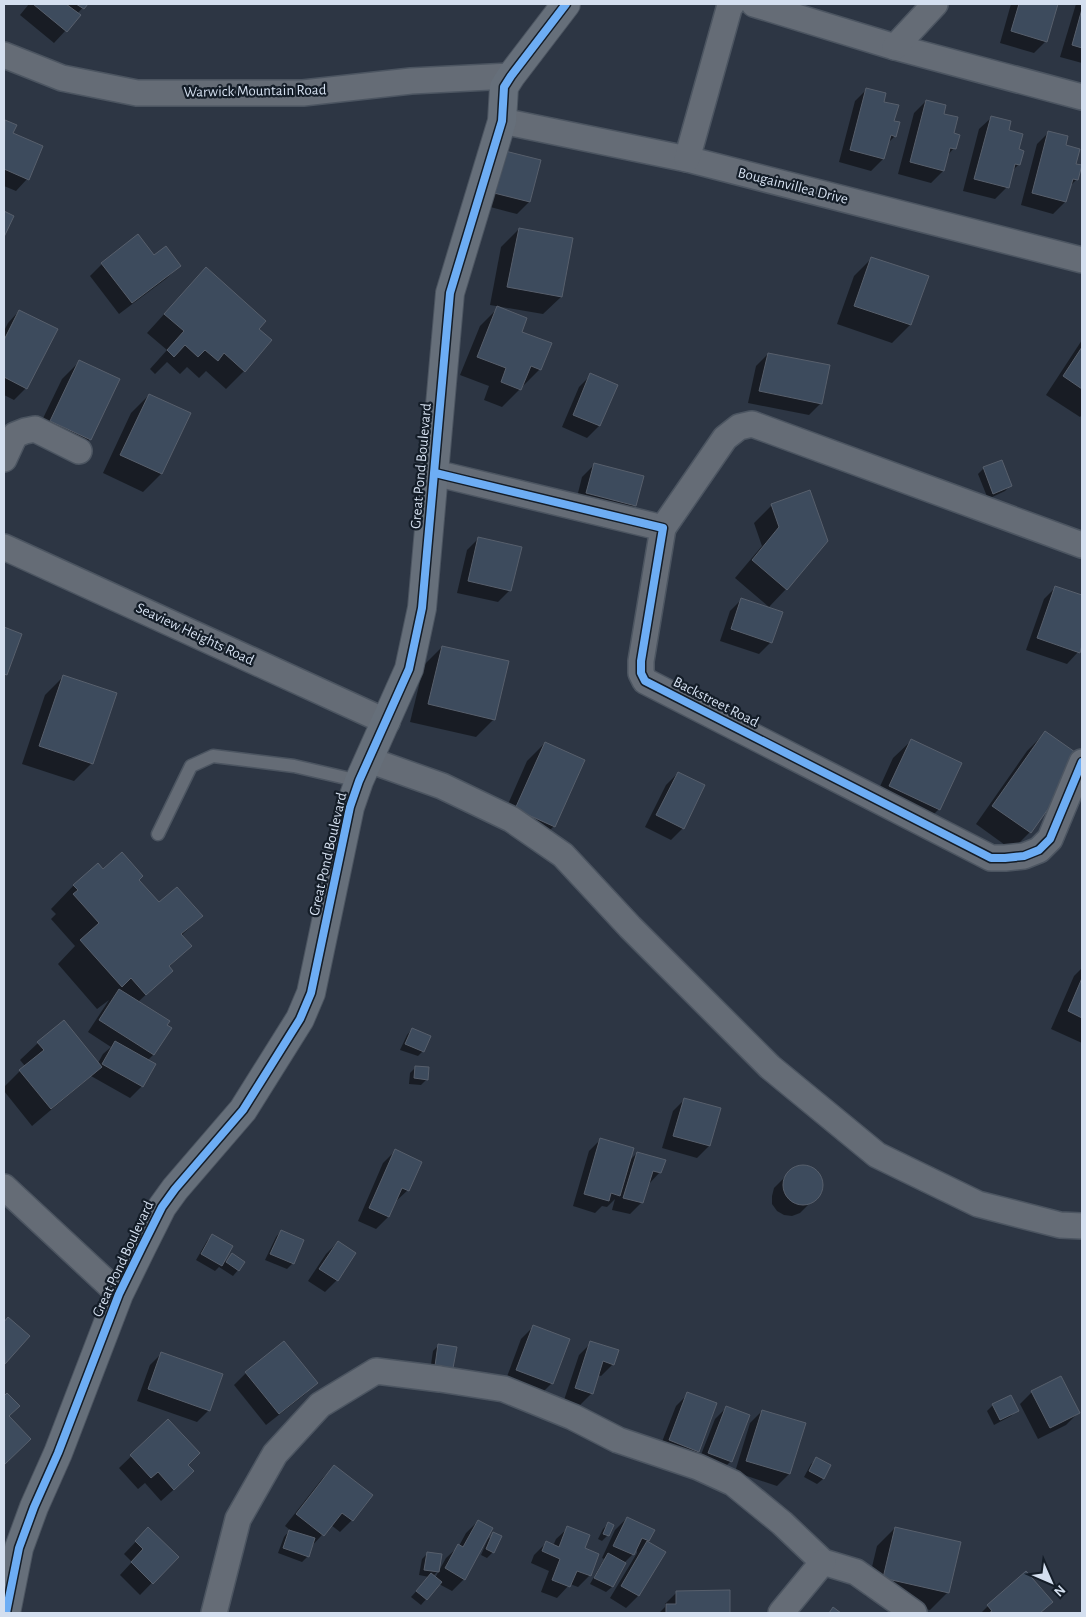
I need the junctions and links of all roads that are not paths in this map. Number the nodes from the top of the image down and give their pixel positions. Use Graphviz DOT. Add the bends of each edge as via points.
graph roads {
  1 [pos="566,4"];
  2 [pos="732,4"];
  3 [pos="754,4"];
  4 [pos="935,4"];
  5 [pos="895,47"];
  6 [pos="4,55"];
  7 [pos="511,76"];
  8 [pos="1082,97"];
  9 [pos="502,120"];
  10 [pos="687,159"];
  11 [pos="1082,260"];
  12 [pos="79,451"];
  13 [pos="4,459"];
  14 [pos="434,473"];
  15 [pos="662,528"];
  16 [pos="1082,545"];
  17 [pos="4,547"];
  18 [pos="386,722"];
  19 [pos="1082,762"];
  20 [pos="364,771"];
  21 [pos="158,834"];
  22 [pos="4,1187"];
  23 [pos="1082,1226"];
  24 [pos="119,1294"];
  25 [pos="823,1562"];
  26 [pos="6,1613"];
  27 [pos="214,1613"];
  28 [pos="782,1613"];
  29 [pos="914,1613"];
  1 -- 7 [label="street, Great Pond Boulevard"];
  2 -- 10 [label="street"];
  3 -- 5 [label="street"];
  4 -- 5 [label="street"];
  5 -- 8 [label="street"];
  6 -- 7 [label="street, Warwick Mountain Road" via="62,78 137,93 304,92 411,81"];
  7 -- 9 [label="street, Great Pond Boulevard" via="504,87"];
  9 -- 10 [label="street, Bougainvillea Drive"];
  9 -- 14 [label="street, Great Pond Boulevard" via="450,293"];
  10 -- 11 [label="street, Bougainvillea Drive"];
  12 -- 13 [label="street" via="35,429 15,435"];
  14 -- 15 [label="street"];
  14 -- 18 [label="street, Great Pond Boulevard" via="422,608 409,669"];
  15 -- 16 [label="street" via="725,438 739,427 752,424"];
  15 -- 19 [label="street, Backstreet Road" via="641,661 645,681 991,858 1024,856 1039,850 1050,839"];
  17 -- 18 [label="street, Seaview Heights Road"];
  18 -- 20 [label="street, Great Pond Boulevard"];
  20 -- 21 [label="lane" via="213,756 191,766"];
  20 -- 23 [label="street" via="442,786 511,819 563,855 770,1067 877,1155 978,1204 1060,1225"];
  20 -- 24 [label="street, Great Pond Boulevard" via="350,807 314,983 306,1006 243,1110 162,1207"];
  22 -- 24 [label="street"];
  24 -- 26 [label="street, Great Pond Boulevard" via="22,1540"];
  25 -- 27 [label="street" via="782,1522 733,1483 698,1467 618,1440 573,1417 504,1390 376,1371 320,1405 275,1454 238,1519"];
  25 -- 28 [label="street"];
  25 -- 29 [label="street" via="856,1572"];
}
